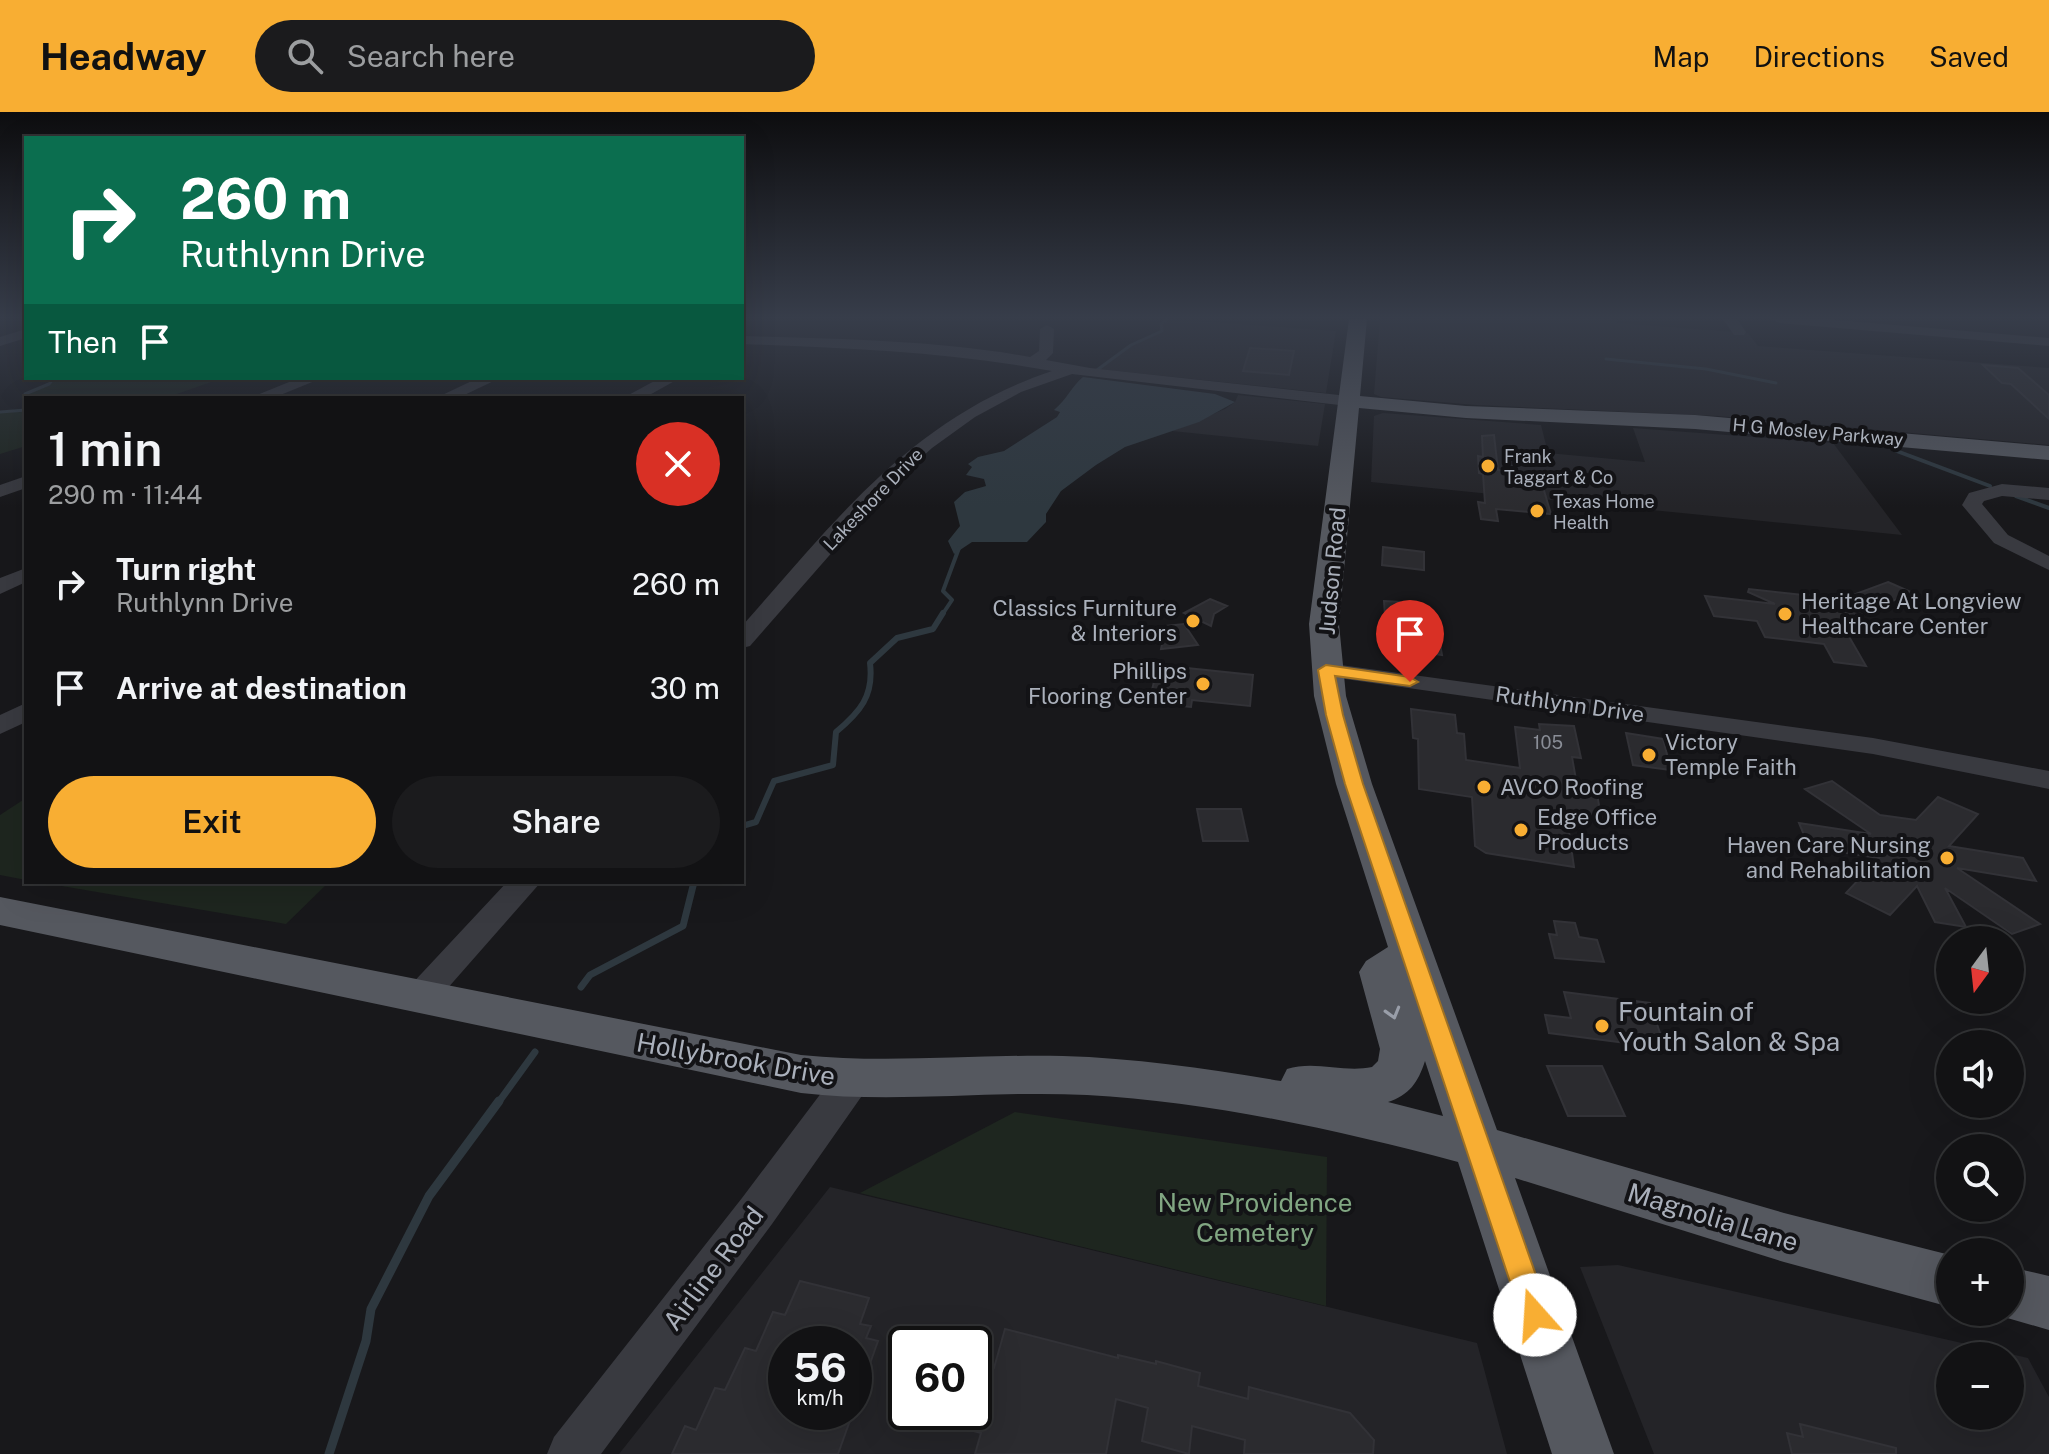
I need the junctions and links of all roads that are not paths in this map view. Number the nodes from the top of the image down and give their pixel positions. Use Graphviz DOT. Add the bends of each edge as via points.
graph roads {
  1 [pos="304,382"];
  2 [pos="483,382"];
  3 [pos="665,382"];
  4 [pos="1033,382"];
  5 [pos="1175,382"];
  6 [pos="1350,382"];
  7 [pos="264,396"];
  8 [pos="449,396"];
  9 [pos="635,396"];
  10 [pos="1348,401"];
  11 [pos="2049,453"];
  12 [pos="24,483"];
  13 [pos="0,491"];
  14 [pos="2049,494"];
  15 [pos="2049,564"];
  16 [pos="24,575"];
  17 [pos="0,587"];
  18 [pos="744,639"];
  19 [pos="1326,670"];
  20 [pos="24,712"];
  21 [pos="0,726"];
  22 [pos="2049,780"];
  23 [pos="523,884"];
  24 [pos="0,911"];
  25 [pos="1412,953"];
  26 [pos="420,997"];
  27 [pos="853,1079"];
  28 [pos="1273,1100"];
  29 [pos="1477,1147"];
  30 [pos="1936,1278"];
  31 [pos="2024,1297"];
  32 [pos="2049,1303"];
  33 [pos="571,1454"];
  34 [pos="1583,1454"];
  1 -- 7 [label="street"];
  2 -- 8 [label="street"];
  3 -- 9 [label="street"];
  4 -- 18 [label="street, Lakeshore Drive" via="1016,387 925,445 877,490"];
  5 -- 10 [label="street"];
  6 -- 10 [label="main road, Judson Road"];
  10 -- 11 [label="main road, H G Mosley Parkway" via="1695,422"];
  10 -- 19 [label="main road, Judson Road" via="1325,601"];
  12 -- 13 [label="street"];
  14 -- 15 [label="street" via="1995,491 1976,497 1972,505 2001,539"];
  16 -- 17 [label="street"];
  19 -- 22 [label="street, Ruthlynn Drive" via="1883,747"];
  19 -- 25 [label="main road, Judson Road" via="1345,756"];
  20 -- 21 [label="street"];
  23 -- 26 [label="street"];
  24 -- 26 [label="main road, Hollybrook Drive"];
  25 -- 28 [label="main road, one-way" via="1381,972 1402,1045 1403,1061 1391,1078 1371,1089 1348,1091 1303,1083"];
  25 -- 29 [label="main road, Judson Road"];
  26 -- 27 [label="main road, Hollybrook Drive" via="784,1071"];
  27 -- 28 [label="main road, Hollybrook Drive" via="1064,1075"];
  27 -- 33 [label="street, Airline Road"];
  28 -- 29 [label="main road, Hollybrook Drive"];
  29 -- 30 [label="main road, Magnolia Lane" via="1814,1248"];
  29 -- 34 [label="main road, Judson Road"];
  31 -- 32 [label="main road"];
}
